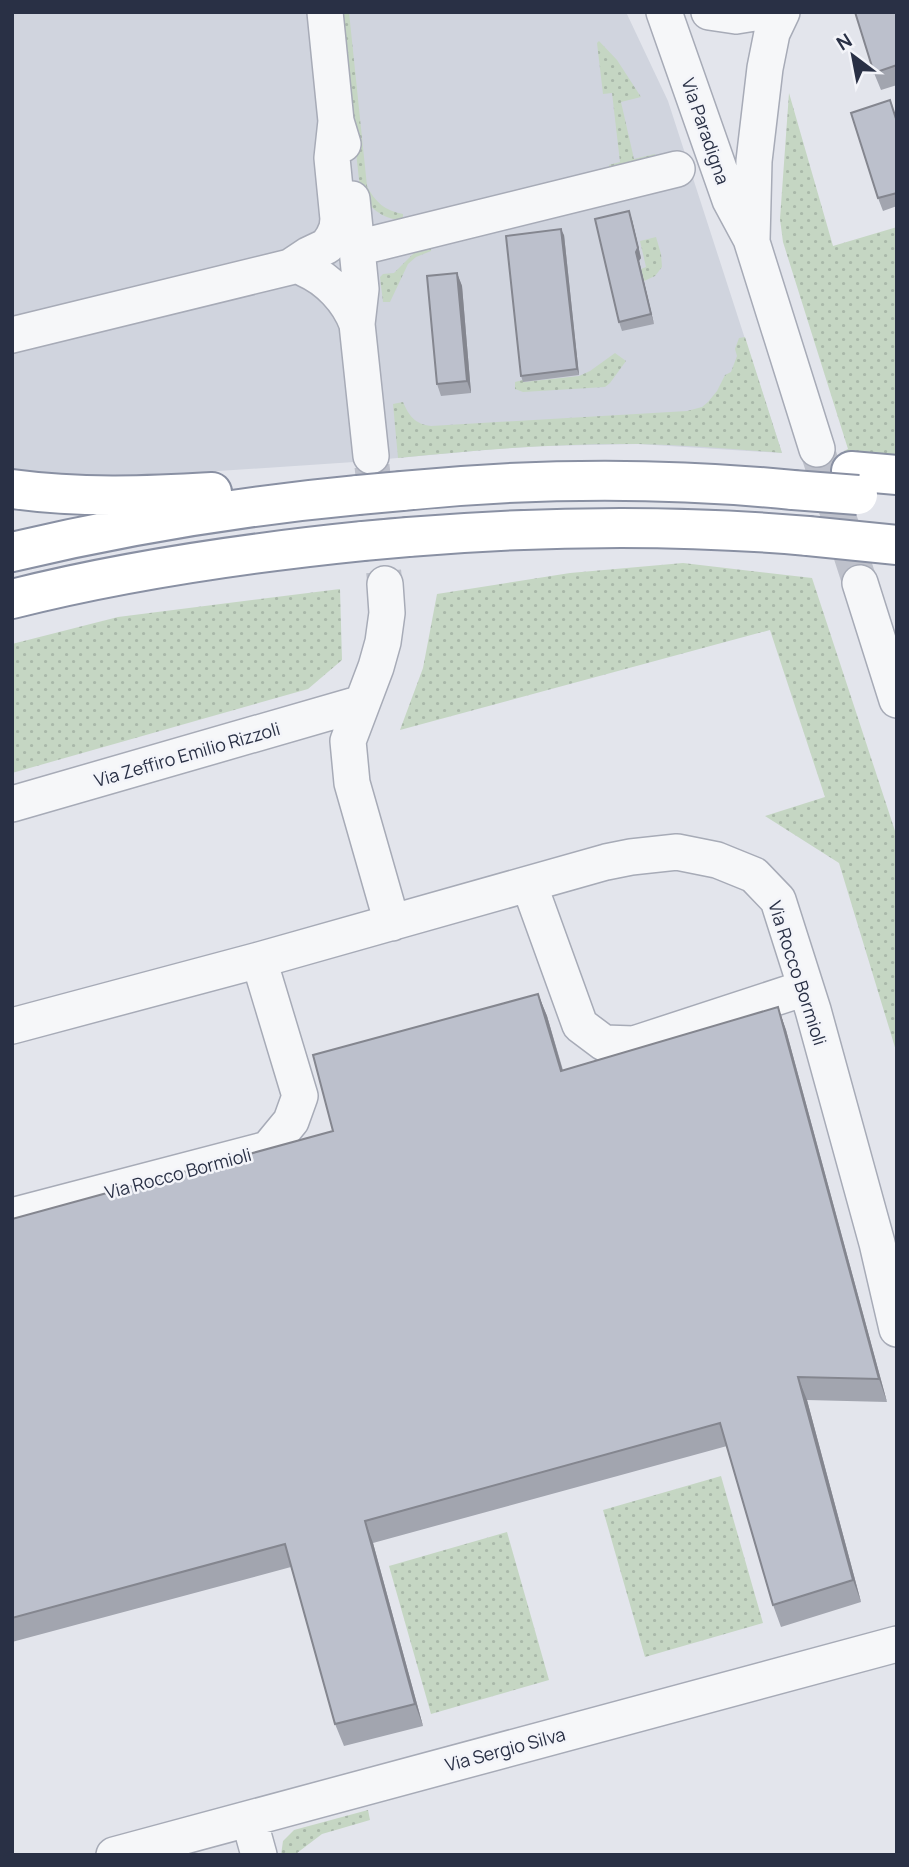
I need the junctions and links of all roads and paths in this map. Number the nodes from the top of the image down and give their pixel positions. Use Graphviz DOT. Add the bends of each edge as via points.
graph roads {
  1 [pos="325,12"];
  2 [pos="664,12"];
  3 [pos="709,12"];
  4 [pos="761,12"];
  5 [pos="782,12"];
  6 [pos="336,121"];
  7 [pos="677,169"];
  8 [pos="753,247"];
  9 [pos="358,253"];
  10 [pos="297,268"];
  11 [pos="357,324"];
  12 [pos="12,335"];
  13 [pos="371,456"];
  14 [pos="799,469"];
  15 [pos="897,475"];
  16 [pos="854,483"];
  17 [pos="12,489"];
  18 [pos="374,493"];
  19 [pos="897,500"];
  20 [pos="897,545"];
  21 [pos="12,552"];
  22 [pos="860,583"];
  23 [pos="385,584"];
  24 [pos="12,599"];
  25 [pos="897,700"];
  26 [pos="362,704"];
  27 [pos="12,804"];
  28 [pos="529,884"];
  29 [pos="392,923"];
  30 [pos="259,960"];
  31 [pos="804,988"];
  32 [pos="12,1026"];
  33 [pos="12,1216"];
  34 [pos="897,1329"];
  35 [pos="897,1644"];
  36 [pos="250,1818"];
  37 [pos="114,1855"];
  38 [pos="259,1855"];
  1 -- 6 [label="street"];
  2 -- 8 [label="street, Via Paradigna" via="730,200"];
  3 -- 4 [label="street" via="736,16"];
  5 -- 8 [label="street, Via Paradigna" via="772,33 761,101 754,161"];
  6 -- 9 [label="street" via="347,156"];
  6 -- 10 [label="street" via="332,158 337,228 327,246 308,255"];
  7 -- 9 [label="street"];
  8 -- 14 [label="street, Via Paradigna"];
  9 -- 10 [label="street" via="310,270"];
  9 -- 11 [label="street" via="361,289"];
  10 -- 11 [label="street" via="318,276 337,291"];
  10 -- 12 [label="street"];
  11 -- 13 [label="street"];
  14 -- 16 [label="highway, bridge"];
  14 -- 18 [label="highway" via="704,483 570,482"];
  15 -- 16 [label="highway"];
  16 -- 19 [label="highway"];
  17 -- 18 [label="highway" via="69,495 271,488"];
  18 -- 21 [label="highway" via="221,512"];
  20 -- 24 [label="highway, bridge" via="692,528 495,530 281,550 170,566"];
  22 -- 25 [label="street"];
  23 -- 26 [label="street" via="383,642"];
  26 -- 27 [label="street, Via Zeffiro Emilio Rizzoli"];
  26 -- 29 [label="street" via="348,741 352,783"];
  28 -- 29 [label="street, Via Rocco Bormioli"];
  28 -- 31 [label="street, Via Rocco Bormioli" via="631,857 677,852 717,860 754,875 778,900"];
  28 -- 31 [label="street" via="580,1025 604,1043 634,1044"];
  29 -- 30 [label="street, Via Rocco Bormioli"];
  30 -- 32 [label="street, Via Rocco Bormioli"];
  30 -- 33 [label="street, Via Rocco Bormioli" via="300,1096 291,1121 268,1149"];
  31 -- 34 [label="street, Via Rocco Bormioli"];
  35 -- 36 [label="street, Via Sergio Silva"];
  36 -- 37 [label="street, Via Sergio Silva"];
  36 -- 38 [label="street"];
}
